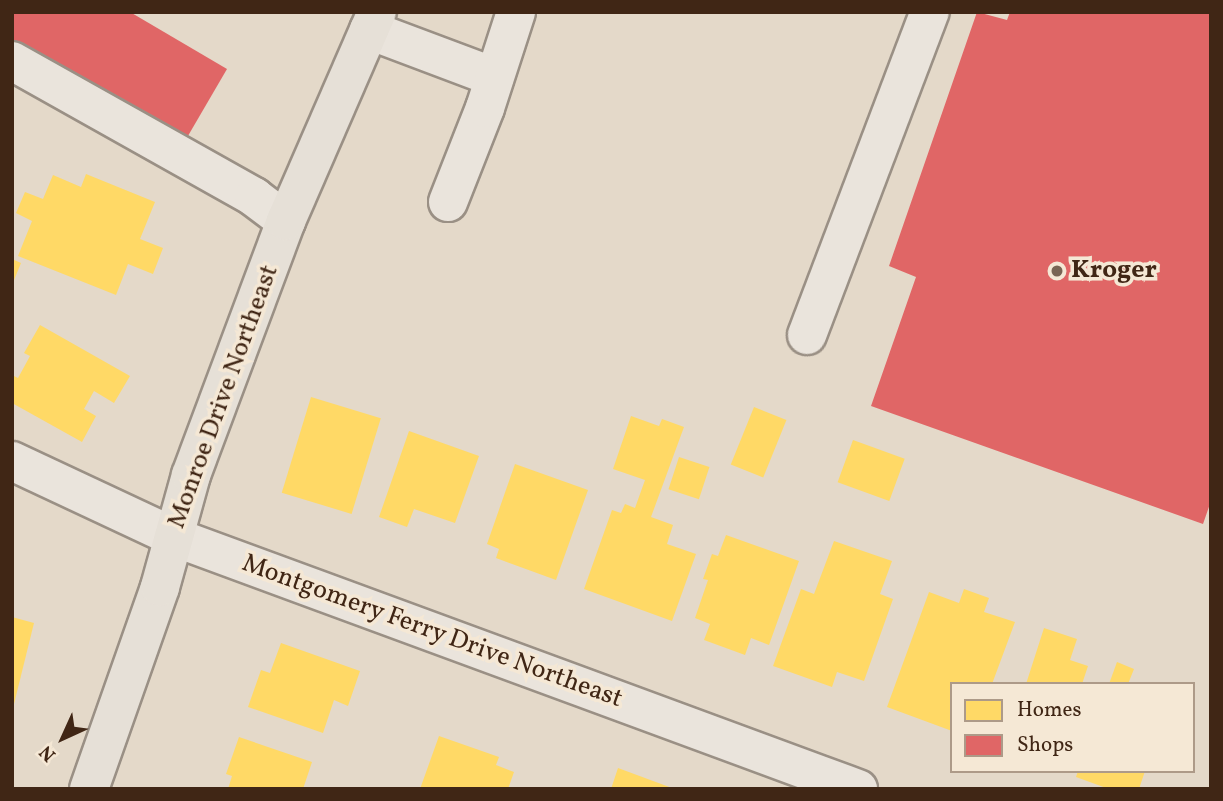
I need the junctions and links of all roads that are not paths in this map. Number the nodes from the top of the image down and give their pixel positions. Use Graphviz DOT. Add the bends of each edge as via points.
graph roads {
  1 [pos="516,12"];
  2 [pos="930,12"];
  3 [pos="373,21"];
  4 [pos="12,61"];
  5 [pos="494,77"];
  6 [pos="449,202"];
  7 [pos="286,221"];
  8 [pos="807,335"];
  9 [pos="12,461"];
  10 [pos="174,537"];
  11 [pos="808,781"];
  12 [pos="89,789"];
  13 [pos="858,789"];
  1 -- 5 [label="street"];
  2 -- 8 [label="street"];
  3 -- 5 [label="street"];
  3 -- 7 [label="main road, Monroe Drive Northeast"];
  4 -- 7 [label="street" via="254,197"];
  5 -- 6 [label="street"];
  7 -- 10 [label="main road, Monroe Drive Northeast" via="187,487"];
  9 -- 10 [label="street, Montgomery Ferry Drive Northeast"];
  10 -- 11 [label="street, Montgomery Ferry Drive Northeast"];
  10 -- 12 [label="main road, Monroe Drive Northeast"];
  11 -- 13 [label="street, Montgomery Ferry Drive Northeast"];
}
